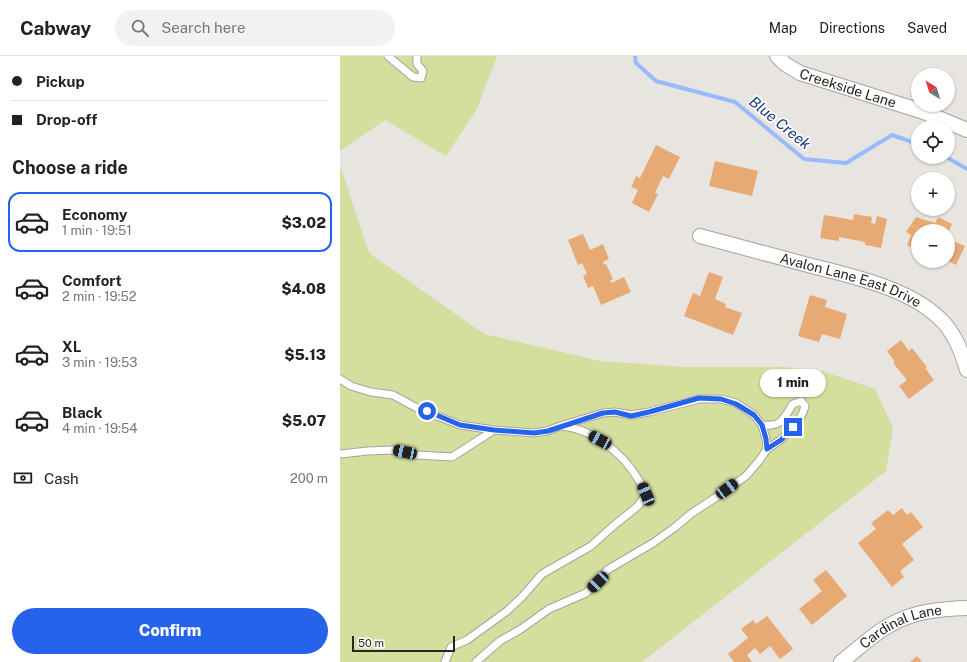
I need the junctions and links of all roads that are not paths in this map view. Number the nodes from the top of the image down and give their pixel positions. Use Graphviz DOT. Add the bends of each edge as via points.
graph roads {
  1 [pos="388,56"];
  2 [pos="777,56"];
  3 [pos="416,57"];
  4 [pos="967,130"];
  5 [pos="700,236"];
  6 [pos="967,370"];
  7 [pos="340,379"];
  8 [pos="762,425"];
  9 [pos="560,426"];
  10 [pos="494,430"];
  11 [pos="767,449"];
  12 [pos="340,454"];
  13 [pos="967,608"];
  14 [pos="445,662"];
  15 [pos="476,662"];
  16 [pos="841,662"];
  1 -- 3 [label="lane" via="413,77 421,78 423,72 417,64"];
  2 -- 4 [label="street, Creekside Lane" via="800,73 924,112"];
  5 -- 6 [label="street, Avalon Lane East Drive" via="871,282 907,297 933,312 946,324 957,341"];
  7 -- 10 [label="lane" via="351,386 393,395 460,425"];
  8 -- 9 [label="lane" via="754,415 736,404 721,399 699,398 631,416 615,412 603,413"];
  8 -- 11 [label="lane"];
  8 -- 11 [label="lane" via="771,426 779,423 793,404 801,401 805,406 803,414 793,427 781,440"];
  9 -- 10 [label="lane" via="534,433"];
  9 -- 14 [label="lane" via="576,429 610,445 641,482 646,494 638,506 591,546 542,574 507,611 466,640 451,647"];
  10 -- 12 [label="lane" via="452,457 416,455 393,450"];
  11 -- 15 [label="lane" via="746,476 653,543 607,570 586,593 549,609 500,640"];
  13 -- 16 [label="street, Cardinal Lane" via="924,611 888,625"];
}
